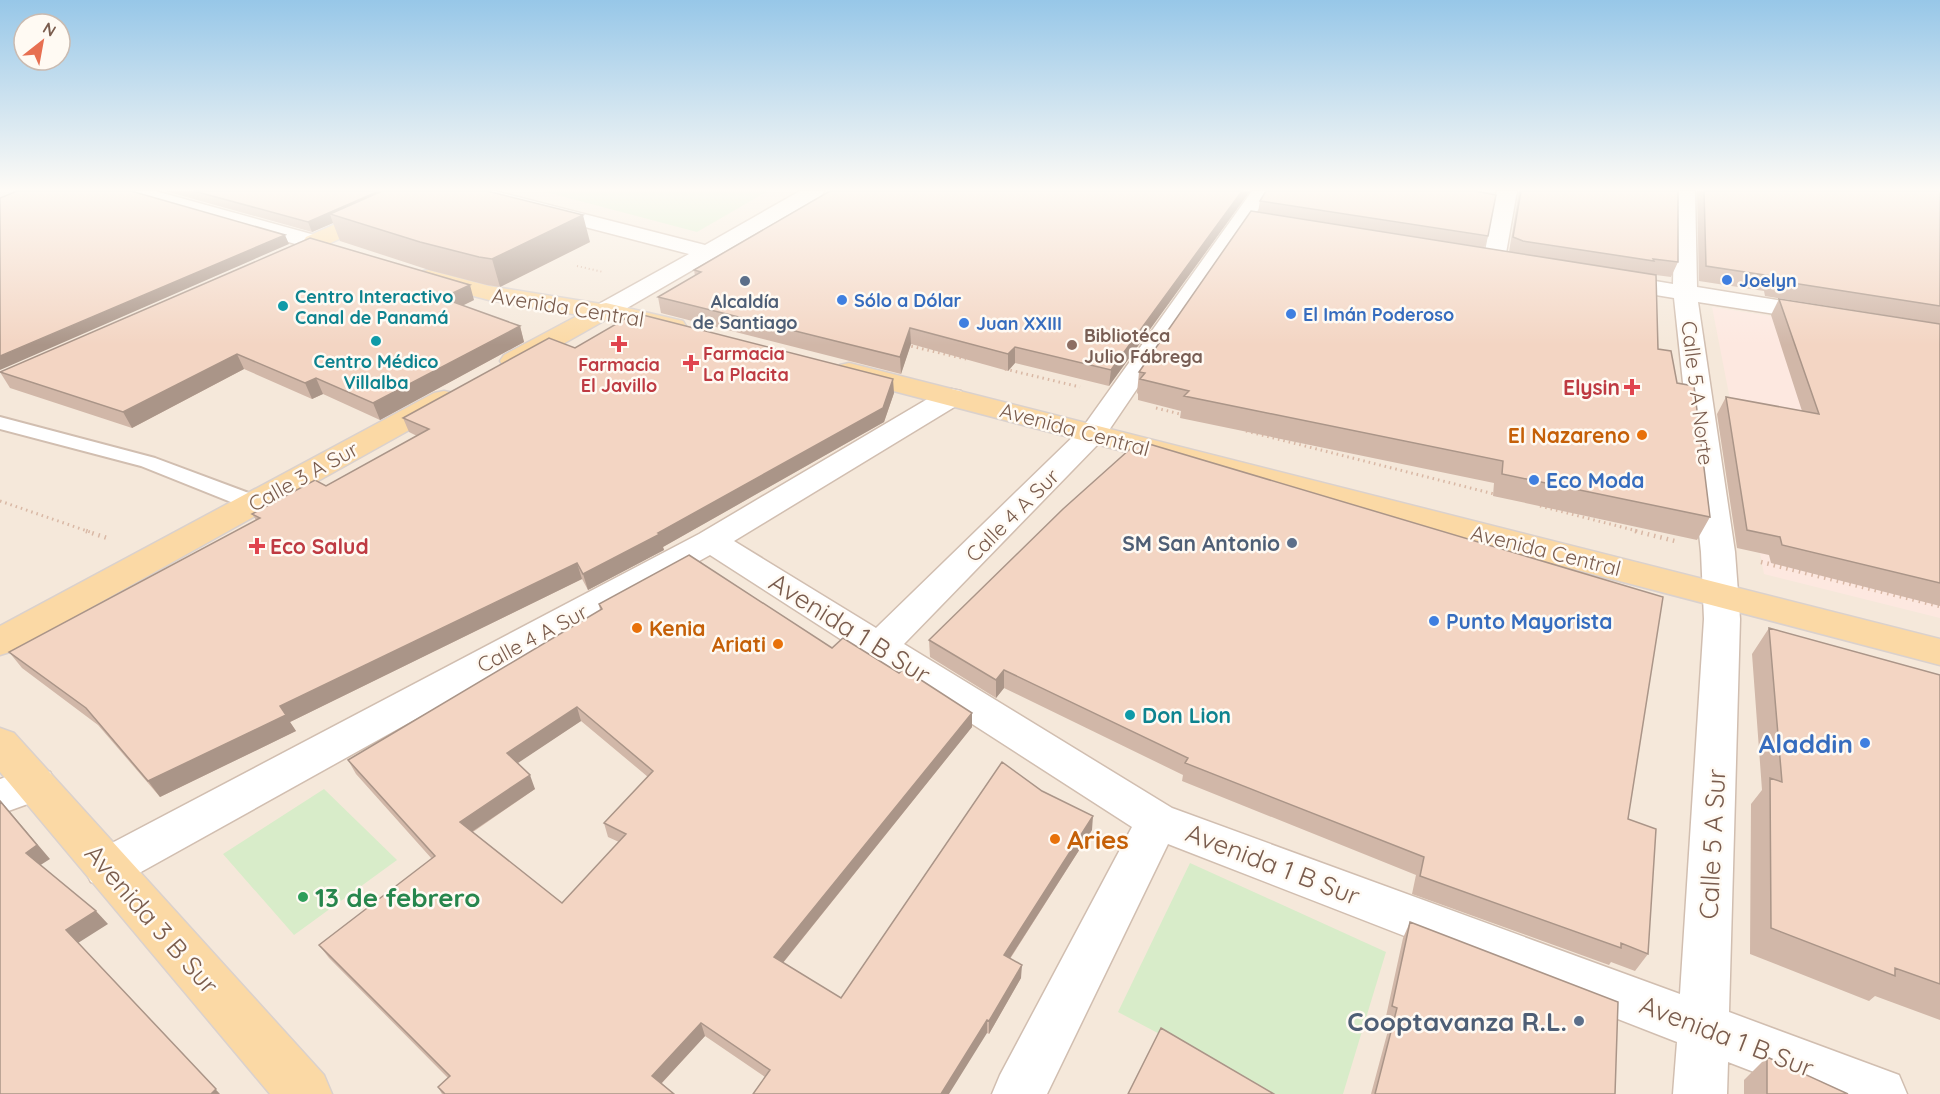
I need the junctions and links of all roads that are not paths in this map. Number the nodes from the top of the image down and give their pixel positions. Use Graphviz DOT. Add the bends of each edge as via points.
graph roads {
  1 [pos="314,242"];
  2 [pos="668,242"];
  3 [pos="725,242"];
  4 [pos="1226,242"];
  5 [pos="1496,242"];
  6 [pos="1685,242"];
  7 [pos="346,252"];
  8 [pos="707,252"];
  9 [pos="1548,271"];
  10 [pos="410,272"];
  11 [pos="1594,278"];
  12 [pos="1685,292"];
  13 [pos="594,316"];
  14 [pos="1847,318"];
  15 [pos="701,333"];
  16 [pos="826,365"];
  17 [pos="951,397"];
  18 [pos="0,423"];
  19 [pos="1093,433"];
  20 [pos="254,503"];
  21 [pos="711,541"];
  22 [pos="1720,595"];
  23 [pos="0,642"];
  24 [pos="880,646"];
  25 [pos="1940,652"];
  26 [pos="0,744"];
  27 [pos="17,790"];
  28 [pos="1157,821"];
  29 [pos="107,868"];
  30 [pos="1703,1027"];
  31 [pos="304,1094"];
  32 [pos="1019,1094"];
  33 [pos="1700,1094"];
  34 [pos="1880,1094"];
  1 -- 7 [label="main road"];
  2 -- 8 [label="street"];
  3 -- 8 [label="street"];
  4 -- 19 [label="street, Calle 4 A Sur"];
  5 -- 9 [label="street" via="1495,256 1511,264"];
  6 -- 12 [label="street, Calle 5 A Norte"];
  8 -- 13 [label="street"];
  10 -- 13 [label="main road, Avenida Central" via="463,288"];
  11 -- 12 [label="street"];
  12 -- 14 [label="street"];
  12 -- 22 [label="street, Calle 5 A Norte"];
  13 -- 15 [label="main road, Avenida Central" via="638,317"];
  13 -- 20 [label="main road, Calle 3 A Sur"];
  16 -- 17 [label="main road, Avenida Central"];
  17 -- 19 [label="main road, Avenida Central"];
  17 -- 21 [label="street, Calle 4 A Sur"];
  18 -- 20 [label="lane" via="148,462"];
  19 -- 22 [label="main road, Avenida Central"];
  19 -- 24 [label="street, Calle 4 A Sur"];
  20 -- 23 [label="main road, Calle 3 A Sur"];
  21 -- 24 [label="street, Avenida 1 B Sur"];
  21 -- 29 [label="street, Calle 4 A Sur"];
  22 -- 25 [label="main road, Avenida Central"];
  22 -- 30 [label="street, Calle 5 A Sur"];
  24 -- 28 [label="street, Avenida 1 B Sur"];
  26 -- 27 [label="main road, Avenida 3 B Sur"];
  27 -- 29 [label="main road, Avenida 3 B Sur"];
  28 -- 30 [label="street, Avenida 1 B Sur"];
  28 -- 32 [label="street"];
  29 -- 31 [label="main road, Avenida 3 B Sur"];
  30 -- 33 [label="street, Calle 5 A Sur"];
  30 -- 34 [label="street, Avenida 1 B Sur"];
}
